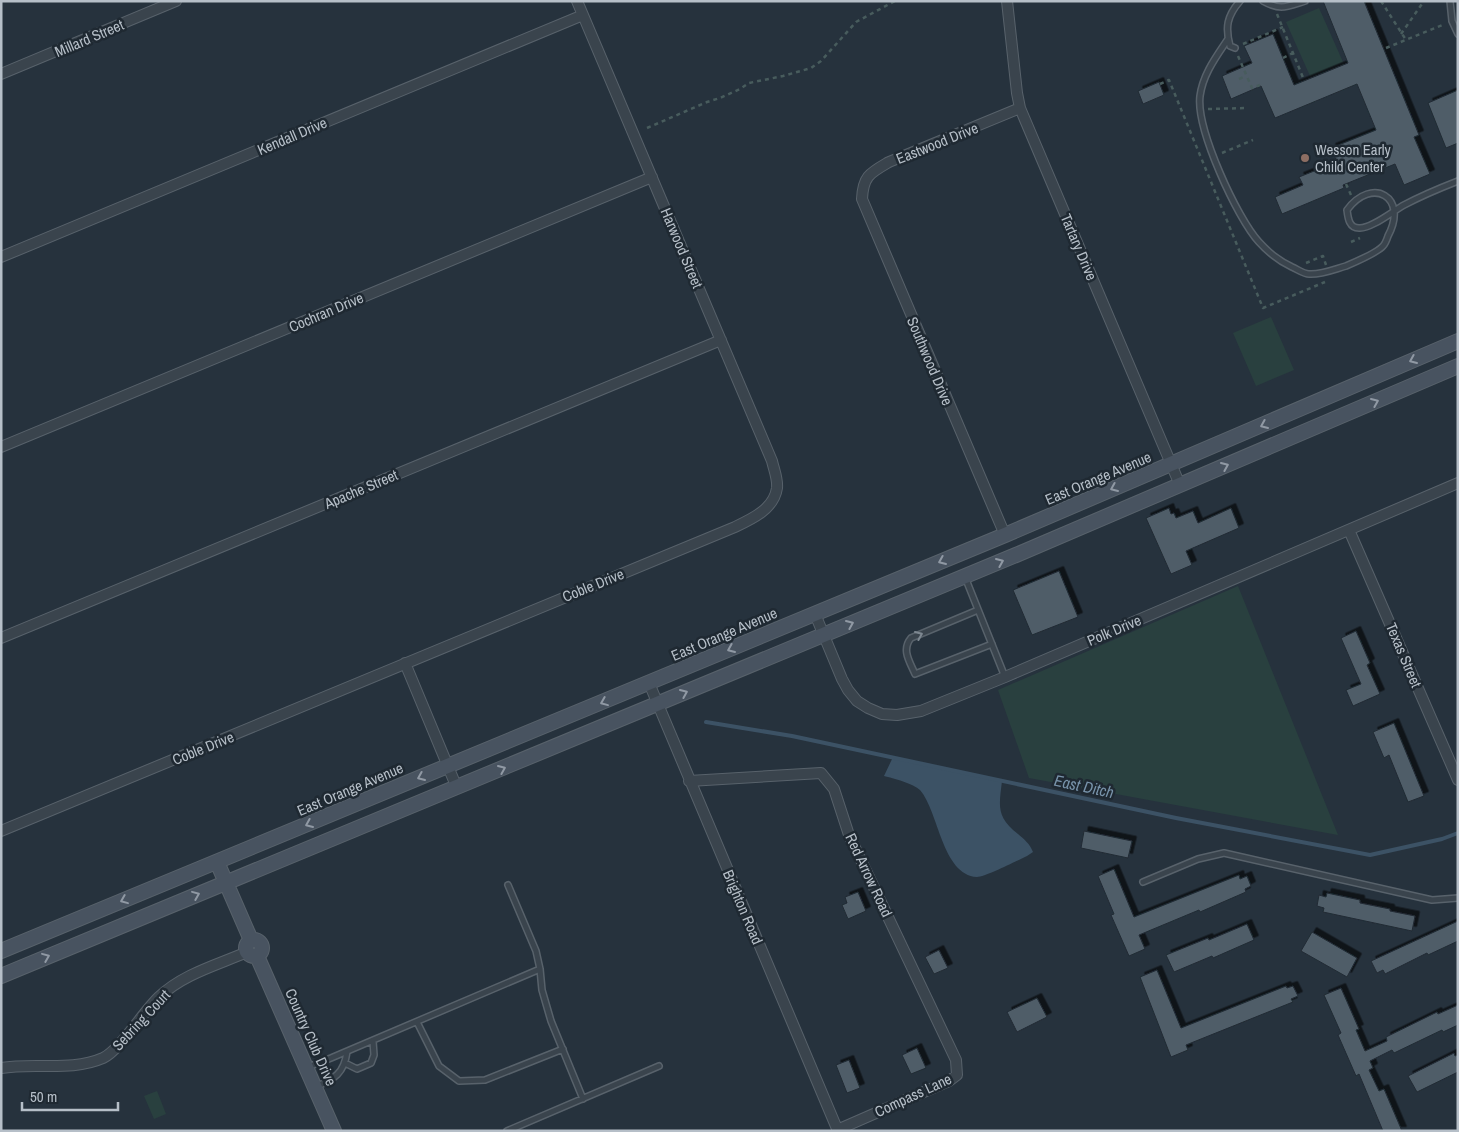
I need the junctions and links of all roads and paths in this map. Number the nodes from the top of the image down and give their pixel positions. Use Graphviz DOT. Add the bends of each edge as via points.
graph roads {
  1 [pos="176,1"];
  2 [pos="577,1"];
  3 [pos="895,1"];
  4 [pos="1007,1"];
  5 [pos="1240,1"];
  6 [pos="1264,1"];
  7 [pos="1305,1"];
  8 [pos="1381,1"];
  9 [pos="1424,1"];
  10 [pos="1450,1"];
  11 [pos="1274,7"];
  12 [pos="583,15"];
  13 [pos="1452,21"];
  14 [pos="1283,27"];
  15 [pos="1401,34"];
  16 [pos="1458,34"];
  17 [pos="1228,39"];
  18 [pos="1406,40"];
  19 [pos="1234,48"];
  20 [pos="1386,48"];
  21 [pos="1293,53"];
  22 [pos="1283,58"];
  23 [pos="1,74"];
  24 [pos="1246,76"];
  25 [pos="1239,79"];
  26 [pos="1304,80"];
  27 [pos="1260,85"];
  28 [pos="1020,108"];
  29 [pos="1248,108"];
  30 [pos="1202,111"];
  31 [pos="1185,118"];
  32 [pos="647,128"];
  33 [pos="1253,140"];
  34 [pos="1214,156"];
  35 [pos="1202,161"];
  36 [pos="652,177"];
  37 [pos="1458,181"];
  38 [pos="862,186"];
  39 [pos="1395,210"];
  40 [pos="1368,234"];
  41 [pos="1351,242"];
  42 [pos="1323,256"];
  43 [pos="1,257"];
  44 [pos="1306,263"];
  45 [pos="721,340"];
  46 [pos="1458,341"];
  47 [pos="1458,366"];
  48 [pos="1,447"];
  49 [pos="1171,464"];
  50 [pos="1458,483"];
  51 [pos="1180,485"];
  52 [pos="774,498"];
  53 [pos="1349,530"];
  54 [pos="1005,535"];
  55 [pos="965,576"];
  56 [pos="978,610"];
  57 [pos="815,614"];
  58 [pos="824,635"];
  59 [pos="1,638"];
  60 [pos="992,644"];
  61 [pos="405,663"];
  62 [pos="1005,677"];
  63 [pos="649,683"];
  64 [pos="657,704"];
  65 [pos="448,766"];
  66 [pos="1458,780"];
  67 [pos="689,781"];
  68 [pos="457,788"];
  69 [pos="1,831"];
  70 [pos="217,862"];
  71 [pos="1143,882"];
  72 [pos="226,883"];
  73 [pos="508,885"];
  74 [pos="1458,898"];
  75 [pos="252,949"];
  76 [pos="1,951"];
  77 [pos="540,969"];
  78 [pos="1,976"];
  79 [pos="417,1022"];
  80 [pos="373,1041"];
  81 [pos="563,1049"];
  82 [pos="347,1052"];
  83 [pos="346,1063"];
  84 [pos="310,1066"];
  85 [pos="659,1066"];
  86 [pos="1,1068"];
  87 [pos="958,1071"];
  88 [pos="315,1087"];
  89 [pos="583,1099"];
  90 [pos="517,1129"];
  91 [pos="838,1130"];
  92 [pos="334,1131"];
  93 [pos="507,1131"];
  1 -- 23 [label="street, Millard Street"];
  2 -- 12 [label="street, Harwood Street"];
  3 -- 32 [label="path" via="856,22 811,68 749,83"];
  4 -- 28 [label="street, Tartary Drive"];
  5 -- 17 [label="lane" via="1229,19"];
  6 -- 11 [label="lane"];
  7 -- 11 [label="lane"];
  8 -- 15 [label="path"];
  9 -- 15 [label="path"];
  10 -- 13 [label="lane"];
  11 -- 14 [label="path"];
  12 -- 36 [label="street, Harwood Street"];
  12 -- 43 [label="street, Kendall Drive"];
  13 -- 16 [label="lane"];
  13 -- 18 [label="path"];
  14 -- 19 [label="path"];
  14 -- 21 [label="path"];
  15 -- 18 [label="path"];
  17 -- 19 [label="lane"];
  17 -- 30 [label="lane" via="1209,67 1200,97"];
  18 -- 20 [label="path"];
  19 -- 24 [label="path"];
  21 -- 22 [label="path"];
  21 -- 26 [label="path"];
  24 -- 25 [label="path"];
  24 -- 27 [label="path" via="1252,88"];
  28 -- 38 [label="street, Eastwood Drive" via="889,162 871,173"];
  28 -- 49 [label="street, Tartary Drive"];
  29 -- 30 [label="path"];
  30 -- 31 [label="path"];
  30 -- 34 [label="lane" via="1207,140"];
  33 -- 34 [label="path"];
  34 -- 35 [label="path"];
  34 -- 39 [label="lane" via="1234,204 1258,241 1280,262 1309,274 1352,264 1383,246 1392,229"];
  36 -- 45 [label="street, Harwood Street"];
  36 -- 48 [label="street, Cochran Drive"];
  37 -- 39 [label="lane"];
  38 -- 54 [label="street, Southwood Drive" via="862,199 868,215"];
  39 -- 39 [label="lane" via="1359,228 1348,220 1347,210 1354,201 1368,194 1379,192 1388,197"];
  40 -- 41 [label="path"];
  42 -- 44 [label="path"];
  45 -- 52 [label="street, Harwood Street" via="772,461 777,489"];
  45 -- 59 [label="street, Apache Street"];
  46 -- 49 [label="street, East Orange Avenue, one-way"];
  51 -- 47 [label="street, one-way"];
  49 -- 51 [label="street, Tartary Drive"];
  49 -- 54 [label="street, East Orange Avenue, one-way"];
  50 -- 53 [label="street, Polk Drive"];
  55 -- 51 [label="street, one-way"];
  52 -- 61 [label="street, Coble Drive" via="761,513 735,527"];
  53 -- 62 [label="street, Polk Drive"];
  53 -- 66 [label="street, Texas Street"];
  54 -- 57 [label="street, East Orange Avenue, one-way"];
  55 -- 56 [label="lane"];
  58 -- 55 [label="street, one-way"];
  56 -- 60 [label="lane"];
  60 -- 56 [label="lane, one-way" via="915,674 905,652 911,638"];
  57 -- 58 [label="street, Polk Drive"];
  57 -- 63 [label="street, East Orange Avenue, one-way"];
  58 -- 62 [label="street, Polk Drive" via="848,690 857,701 882,714 921,712"];
  64 -- 58 [label="street, one-way"];
  60 -- 62 [label="lane"];
  61 -- 65 [label="street"];
  61 -- 69 [label="street, Coble Drive"];
  63 -- 64 [label="street, Brighton Road"];
  63 -- 65 [label="street, East Orange Avenue, one-way"];
  64 -- 67 [label="street, Brighton Road"];
  68 -- 64 [label="street, one-way"];
  65 -- 68 [label="street"];
  65 -- 70 [label="street, East Orange Avenue, one-way"];
  67 -- 87 [label="street, Red Arrow Road" via="821,773 834,788 849,835 956,1060"];
  67 -- 91 [label="street, Brighton Road"];
  68 -- 72 [label="street"];
  70 -- 72 [label="street, Country Club Drive"];
  70 -- 76 [label="street, East Orange Avenue, one-way"];
  71 -- 74 [label="lane" via="1198,859 1224,853 1432,900"];
  72 -- 75 [label="street, Country Club Drive"];
  78 -- 72 [label="street, one-way"];
  73 -- 77 [label="lane" via="536,951"];
  75 -- 84 [label="street, Country Club Drive"];
  75 -- 86 [label="street, Sebring Court" via="186,977 171,987 144,1012 115,1050 104,1058 75,1065"];
  77 -- 79 [label="lane"];
  77 -- 81 [label="lane" via="542,990"];
  79 -- 80 [label="lane"];
  79 -- 81 [label="lane" via="439,1066 459,1081 485,1080"];
  80 -- 82 [label="lane"];
  80 -- 83 [label="lane" via="371,1063 357,1069"];
  81 -- 89 [label="lane"];
  82 -- 83 [label="lane"];
  82 -- 84 [label="lane"];
  83 -- 88 [label="lane" via="331,1080"];
  84 -- 88 [label="street, Country Club Drive"];
  85 -- 89 [label="lane"];
  87 -- 91 [label="street, Compass Lane" via="948,1081"];
  88 -- 92 [label="street, Country Club Drive"];
  89 -- 90 [label="lane"];
  90 -- 93 [label="lane"];
}
